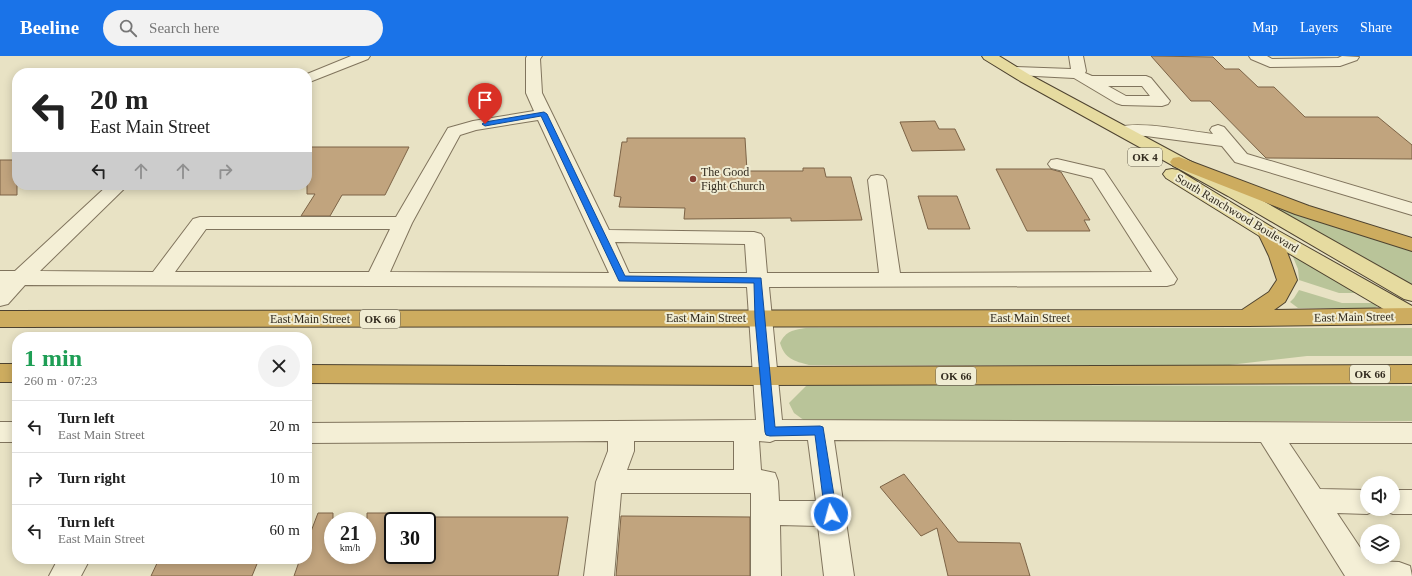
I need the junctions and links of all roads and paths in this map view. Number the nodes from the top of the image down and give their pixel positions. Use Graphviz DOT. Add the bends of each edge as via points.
graph roads {
  1 [pos="363,56"];
  2 [pos="535,56"];
  3 [pos="990,56"];
  4 [pos="1076,56"];
  5 [pos="1256,56"];
  6 [pos="1352,56"];
  7 [pos="1020,74"];
  8 [pos="312,77"];
  9 [pos="544,114"];
  10 [pos="1124,131"];
  11 [pos="1179,162"];
  12 [pos="1057,164"];
  13 [pos="877,180"];
  14 [pos="113,190"];
  15 [pos="1412,209"];
  16 [pos="402,223"];
  17 [pos="1268,233"];
  18 [pos="603,236"];
  19 [pos="1412,245"];
  20 [pos="10,278"];
  21 [pos="159,278"];
  22 [pos="622,279"];
  23 [pos="890,279"];
  24 [pos="376,280"];
  25 [pos="758,280"];
  26 [pos="1412,294"];
  27 [pos="0,300"];
  28 [pos="1412,316"];
  29 [pos="759,318"];
  30 [pos="1247,318"];
  31 [pos="0,319"];
  32 [pos="0,373"];
  33 [pos="12,373"];
  34 [pos="312,374"];
  35 [pos="1412,374"];
  36 [pos="765,376"];
  37 [pos="820,430"];
  38 [pos="621,431"];
  39 [pos="0,432"];
  40 [pos="12,432"];
  41 [pos="758,432"];
  42 [pos="1268,432"];
  43 [pos="312,433"];
  44 [pos="1412,433"];
  45 [pos="748,481"];
  46 [pos="609,482"];
  47 [pos="1313,502"];
  48 [pos="1360,502"];
  49 [pos="1400,502"];
  50 [pos="1412,502"];
  51 [pos="765,513"];
  52 [pos="831,514"];
  53 [pos="72,564"];
  54 [pos="1358,575"];
  55 [pos="64,576"];
  56 [pos="598,576"];
  57 [pos="766,576"];
  58 [pos="839,576"];
  59 [pos="1399,576"];
  1 -- 8 [label="street"];
  2 -- 9 [label="street" via="534,93"];
  3 -- 7 [label="main road, South Ranchwood Boulevard / OK 4"];
  4 -- 7 [label="street" via="1083,77"];
  5 -- 6 [label="street" via="1270,63 1340,62"];
  7 -- 10 [label="main road, South Ranchwood Boulevard / OK 4"];
  7 -- 17 [label="main road, South Ranchwood Boulevard / OK 4" via="1078,115"];
  9 -- 16 [label="street" via="473,126 454,132"];
  9 -- 18 [label="street"];
  10 -- 11 [label="main road, South Ranchwood Boulevard / OK 4"];
  10 -- 15 [label="street" via="1222,136 1241,158"];
  11 -- 19 [label="highway, OK 4" via="1302,210"];
  11 -- 26 [label="main road, South Ranchwood Boulevard"];
  12 -- 23 [label="street" via="1098,174 1167,279"];
  13 -- 23 [label="street"];
  14 -- 20 [label="street"];
  16 -- 21 [label="street" via="200,223"];
  16 -- 24 [label="street"];
  17 -- 28 [label="main road, South Ranchwood Boulevard / OK 4"];
  17 -- 30 [label="highway" via="1287,280 1277,297"];
  18 -- 22 [label="street"];
  18 -- 25 [label="street" via="754,238"];
  20 -- 21 [label="street"];
  20 -- 27 [label="street"];
  21 -- 24 [label="street"];
  22 -- 24 [label="street"];
  22 -- 25 [label="street"];
  23 -- 25 [label="street"];
  25 -- 29 [label="street"];
  28 -- 30 [label="highway, East Main Street / OK 66"];
  29 -- 30 [label="highway, East Main Street / OK 66"];
  29 -- 31 [label="highway, East Main Street / OK 66"];
  29 -- 36 [label="street"];
  32 -- 33 [label="highway"];
  34 -- 36 [label="highway, OK 66"];
  35 -- 36 [label="highway, OK 66"];
  36 -- 41 [label="street"];
  37 -- 41 [label="street"];
  37 -- 42 [label="street"];
  37 -- 52 [label="street"];
  38 -- 41 [label="street"];
  38 -- 43 [label="street"];
  38 -- 46 [label="street" via="621,452"];
  39 -- 40 [label="street"];
  41 -- 45 [label="street"];
  42 -- 44 [label="street"];
  42 -- 47 [label="street"];
  45 -- 46 [label="street"];
  45 -- 51 [label="street" via="765,481"];
  46 -- 56 [label="street"];
  47 -- 48 [label="street"];
  47 -- 54 [label="street"];
  49 -- 50 [label="street"];
  51 -- 52 [label="street"];
  51 -- 57 [label="street"];
  52 -- 58 [label="street"];
  53 -- 55 [label="street"];
  54 -- 59 [label="street"];
}
